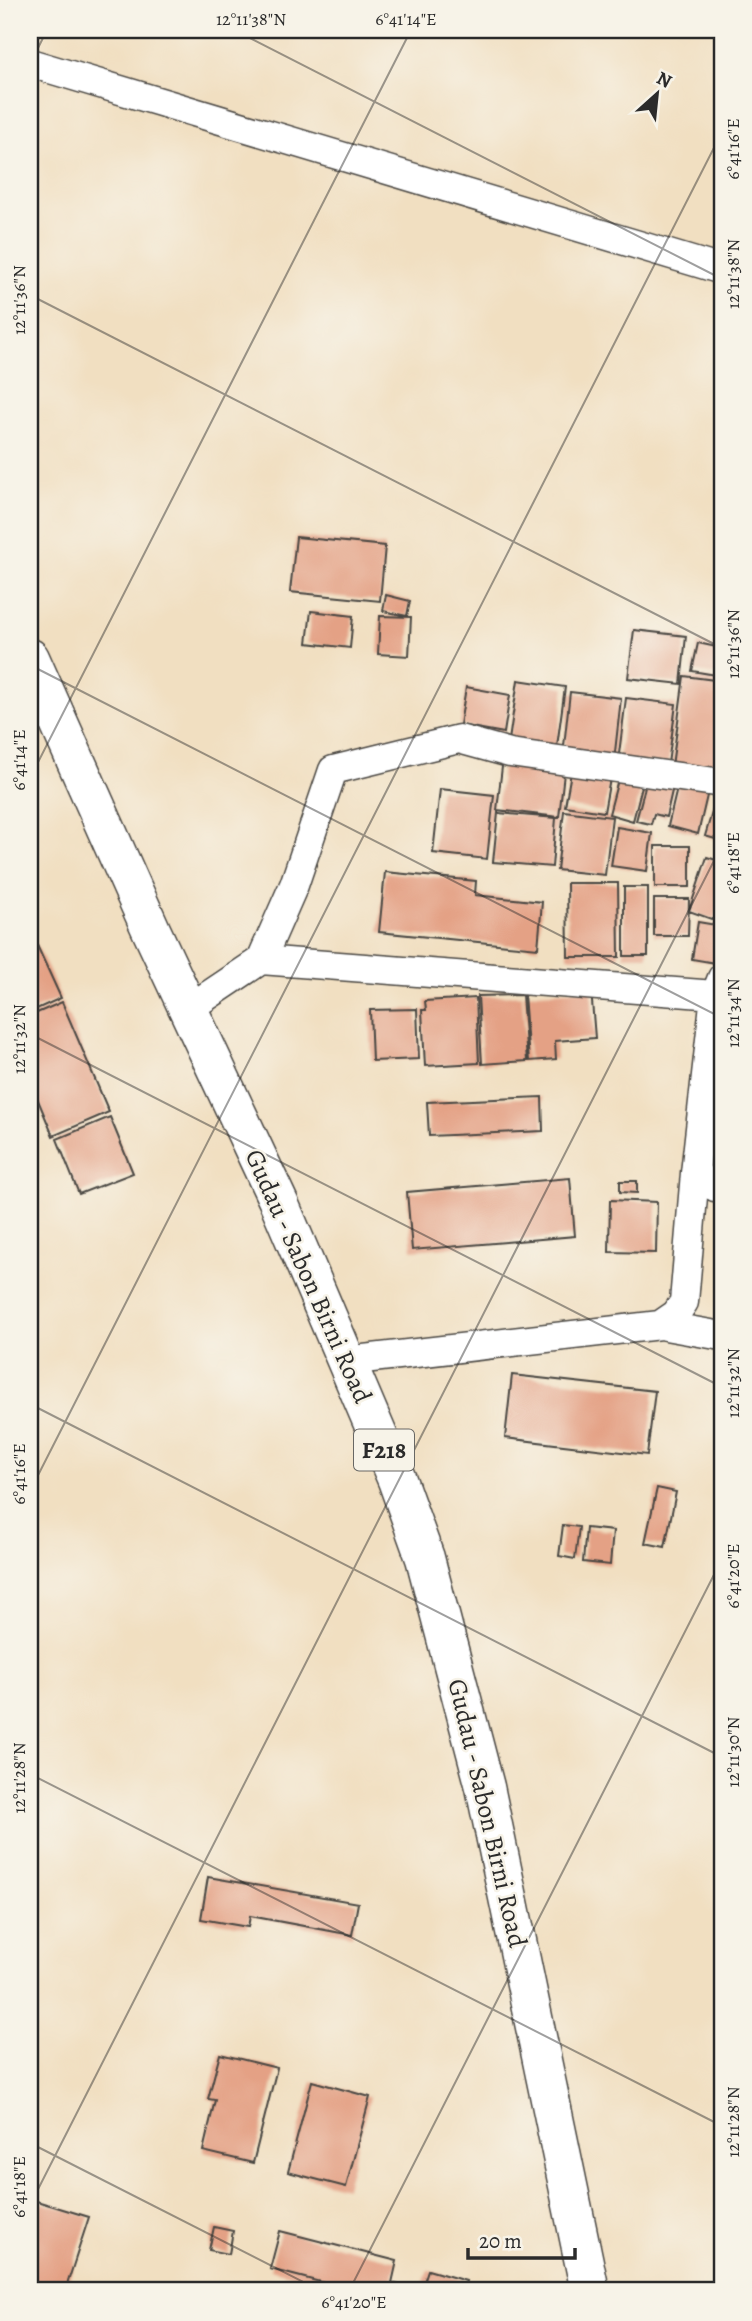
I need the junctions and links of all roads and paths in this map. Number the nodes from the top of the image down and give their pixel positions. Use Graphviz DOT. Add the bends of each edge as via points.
graph roads {
  1 [pos="30,63"];
  2 [pos="722,270"];
  3 [pos="30,658"];
  4 [pos="722,783"];
  5 [pos="261,960"];
  6 [pos="719,987"];
  7 [pos="188,1009"];
  8 [pos="695,1173"];
  9 [pos="722,1184"];
  10 [pos="660,1325"];
  11 [pos="722,1336"];
  12 [pos="346,1361"];
  13 [pos="590,2291"];
  1 -- 2 [label="street"];
  3 -- 7 [label="main road, Gudau - Sabon Birni Road / F218"];
  4 -- 5 [label="street" via="510,752 459,739 333,770 294,885"];
  5 -- 6 [label="street"];
  5 -- 7 [label="street"];
  6 -- 8 [label="street"];
  7 -- 12 [label="main road, Gudau - Sabon Birni Road / F218" via="279,1203"];
  8 -- 9 [label="street" via="715,1187"];
  8 -- 10 [label="street" via="684,1303"];
  10 -- 11 [label="street"];
  10 -- 12 [label="street"];
  12 -- 13 [label="main road, Gudau - Sabon Birni Road / F218" via="397,1480 436,1598 485,1787"];
}
